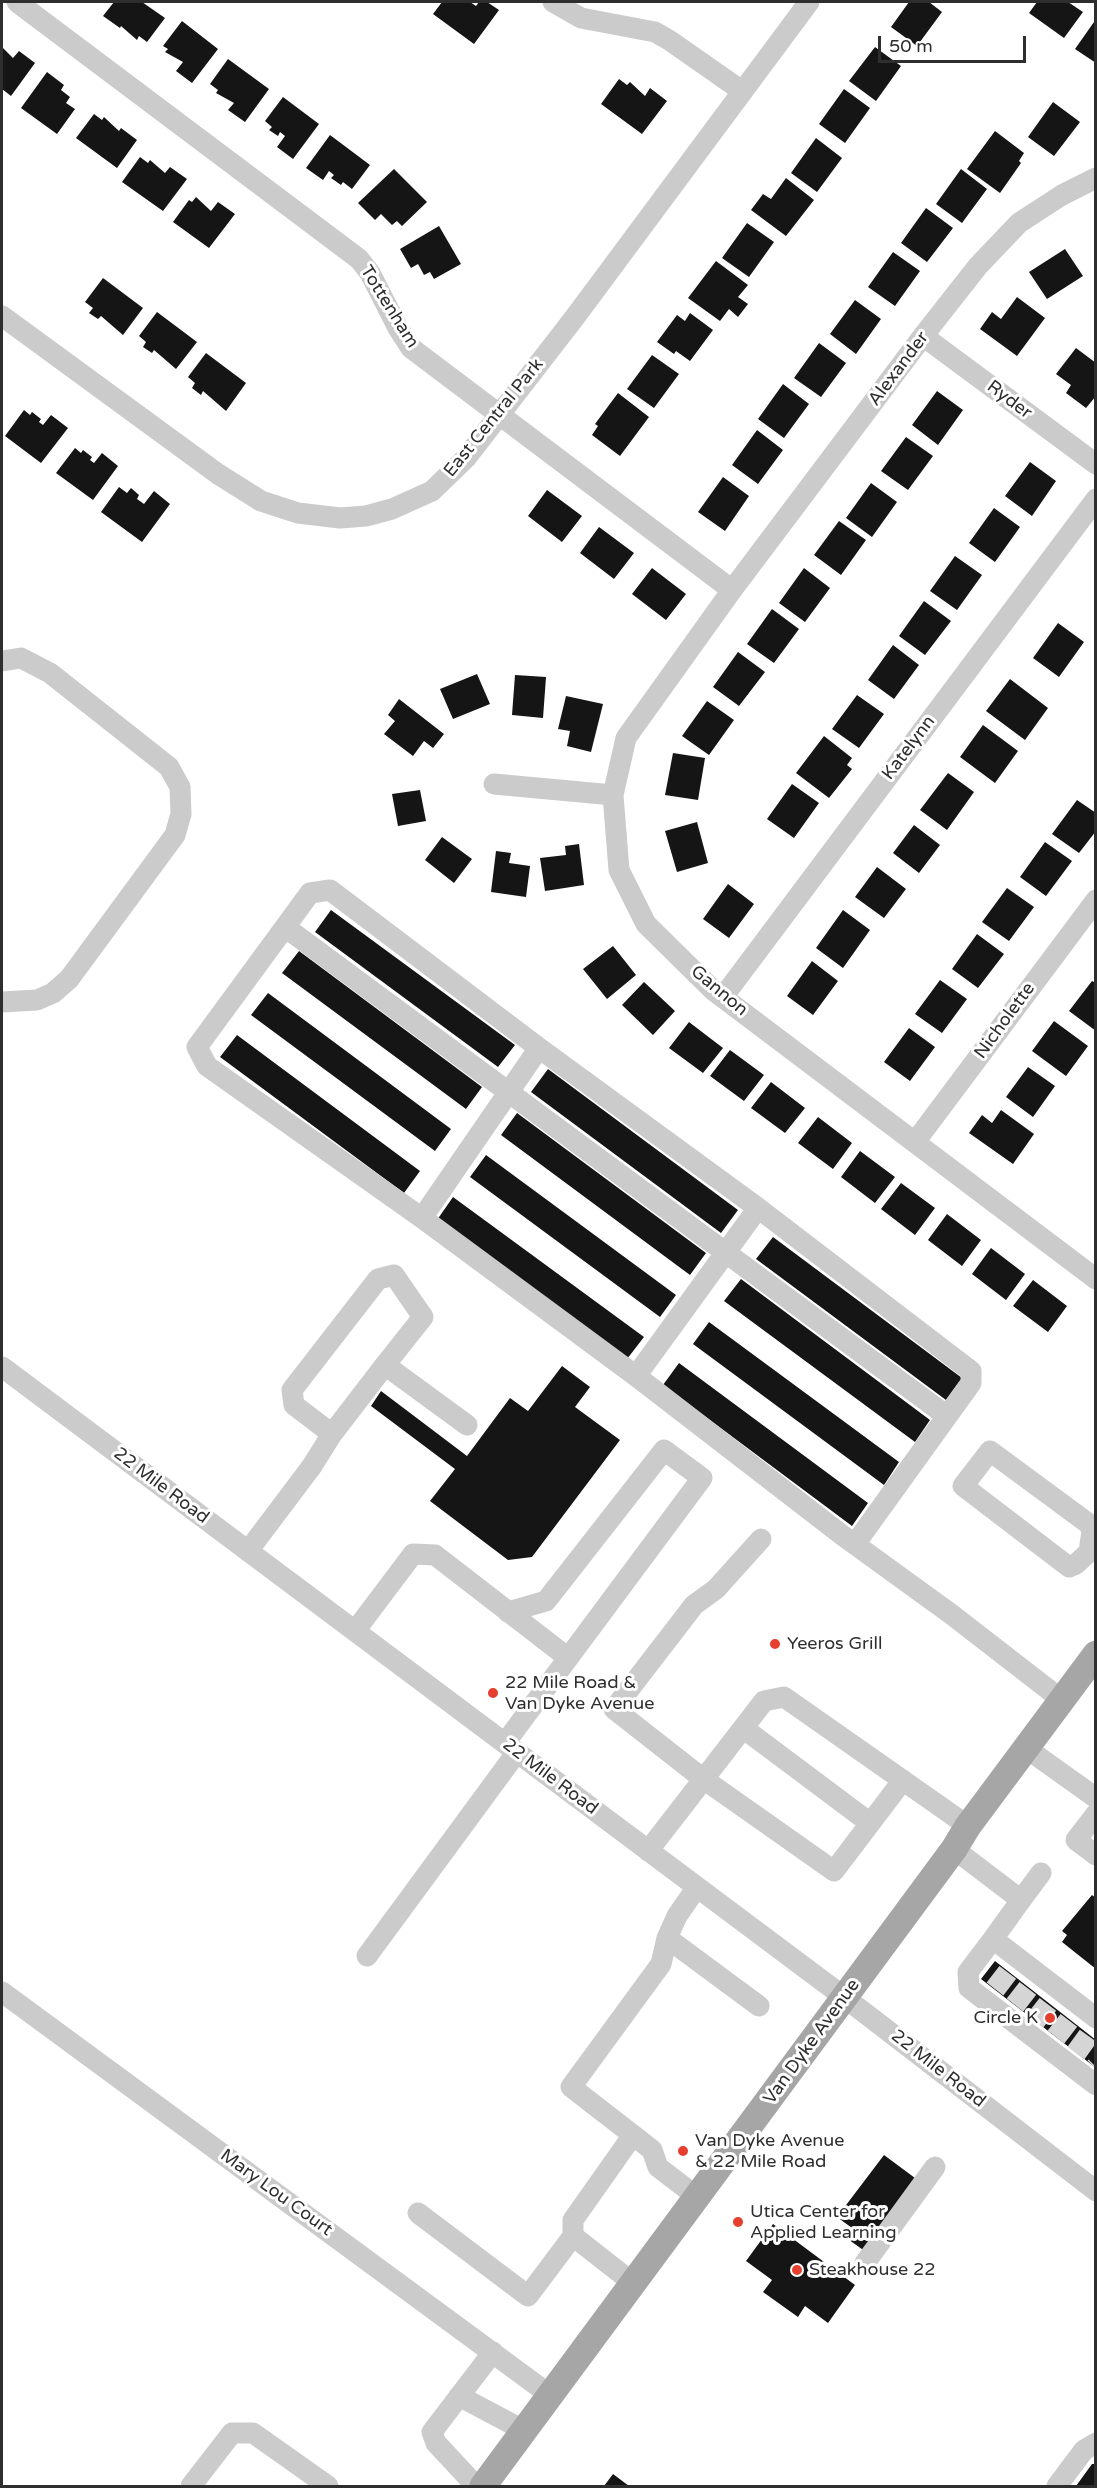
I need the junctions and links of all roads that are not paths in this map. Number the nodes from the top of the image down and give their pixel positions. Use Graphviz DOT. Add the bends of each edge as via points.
graph roads {
  1 [pos="17,2"];
  2 [pos="553,2"];
  3 [pos="809,2"];
  4 [pos="742,91"];
  5 [pos="1095,178"];
  6 [pos="2,316"];
  7 [pos="923,336"];
  8 [pos="500,415"];
  9 [pos="1095,464"];
  10 [pos="1095,499"];
  11 [pos="732,590"];
  12 [pos="2,661"];
  13 [pos="494,784"];
  14 [pos="613,795"];
  15 [pos="1095,900"];
  16 [pos="285,927"];
  17 [pos="723,997"];
  18 [pos="2,1002"];
  19 [pos="539,1048"];
  20 [pos="509,1092"];
  21 [pos="915,1142"];
  22 [pos="758,1208"];
  23 [pos="422,1218"];
  24 [pos="726,1252"];
  25 [pos="1095,1279"];
  26 [pos="385,1365"];
  27 [pos="2,1367"];
  28 [pos="636,1376"];
  29 [pos="947,1416"];
  30 [pos="467,1425"];
  31 [pos="332,1434"];
  32 [pos="761,1539"];
  33 [pos="855,1544"];
  34 [pos="248,1551"];
  35 [pos="1092,1554"];
  36 [pos="508,1611"];
  37 [pos="356,1631"];
  38 [pos="1095,1654"];
  39 [pos="567,1657"];
  40 [pos="1062,1700"];
  41 [pos="743,1728"];
  42 [pos="511,1748"];
  43 [pos="1026,1748"];
  44 [pos="702,1778"];
  45 [pos="903,1780"];
  46 [pos="1095,1798"];
  47 [pos="1095,1814"];
  48 [pos="870,1823"];
  49 [pos="968,1826"];
  50 [pos="954,1849"];
  51 [pos="648,1851"];
  52 [pos="1095,1854"];
  53 [pos="1041,1873"];
  54 [pos="697,1887"];
  55 [pos="1021,1900"];
  56 [pos="667,1938"];
  57 [pos="993,1939"];
  58 [pos="367,1956"];
  59 [pos="2,1992"];
  60 [pos="844,1997"];
  61 [pos="759,2006"];
  62 [pos="1086,2021"];
  63 [pos="1092,2077"];
  64 [pos="633,2135"];
  65 [pos="940,2170"];
  66 [pos="1095,2191"];
  67 [pos="697,2197"];
  68 [pos="418,2213"];
  69 [pos="573,2236"];
  70 [pos="869,2265"];
  71 [pos="633,2283"];
  72 [pos="493,2352"];
  73 [pos="550,2395"];
  74 [pos="459,2396"];
  75 [pos="525,2431"];
  76 [pos="1095,2443"];
  77 [pos="191,2487"];
  78 [pos="328,2487"];
  79 [pos="476,2487"];
  80 [pos="483,2487"];
  81 [pos="1057,2487"];
  1 -- 8 [label="street, Tottenham" via="359,259 411,348"];
  2 -- 4 [label="street" via="581,18 655,32"];
  3 -- 4 [label="street, East Central Park"];
  4 -- 8 [label="street, East Central Park"];
  5 -- 7 [label="street, Alexander" via="1019,223 978,266"];
  6 -- 8 [label="street, East Central Park" via="232,484 261,501 298,513 340,518 366,516 432,491 466,458"];
  7 -- 9 [label="street, Ryder"];
  7 -- 11 [label="street, Alexander"];
  8 -- 11 [label="street, Tottenham"];
  10 -- 17 [label="street, Katelynn"];
  11 -- 14 [label="street, Gannon" via="626,738"];
  12 -- 18 [label="street" via="21,658 50,673 169,767 180,787 181,814 176,835 69,979 38,1000"];
  13 -- 14 [label="street"];
  14 -- 17 [label="street, Gannon" via="619,870 646,924"];
  15 -- 21 [label="street, Nicholette"];
  16 -- 19 [label="street" via="310,893 330,890"];
  16 -- 20 [label="street"];
  16 -- 23 [label="street" via="197,1047 207,1066"];
  17 -- 21 [label="street, Gannon"];
  19 -- 20 [label="street"];
  19 -- 22 [label="street"];
  20 -- 23 [label="street"];
  20 -- 24 [label="street"];
  21 -- 25 [label="street, Gannon"];
  22 -- 24 [label="street"];
  22 -- 29 [label="street" via="971,1371 971,1383"];
  23 -- 28 [label="street"];
  24 -- 28 [label="street"];
  24 -- 29 [label="street"];
  26 -- 30 [label="street"];
  26 -- 31 [label="street"];
  26 -- 31 [label="street" via="423,1317 394,1275 378,1279 292,1390 294,1405"];
  27 -- 34 [label="street, 22 Mile Road"];
  28 -- 33 [label="street"];
  29 -- 33 [label="street"];
  31 -- 34 [label="street"];
  32 -- 44 [label="street" via="716,1589 694,1605 614,1709"];
  33 -- 40 [label="street"];
  34 -- 37 [label="street, 22 Mile Road"];
  35 -- 35 [label="street" via="1089,1524 990,1451 963,1486 1069,1567"];
  36 -- 37 [label="street" via="435,1555 413,1554"];
  36 -- 39 [label="street"];
  36 -- 39 [label="street" via="546,1601 664,1450 702,1478"];
  37 -- 42 [label="street, 22 Mile Road"];
  38 -- 40 [label="main road, Van Dyke Avenue"];
  39 -- 42 [label="street"];
  40 -- 43 [label="main road, Van Dyke Avenue"];
  41 -- 44 [label="street"];
  41 -- 45 [label="street" via="764,1701 784,1697"];
  41 -- 48 [label="street"];
  42 -- 51 [label="street, 22 Mile Road"];
  42 -- 58 [label="street"];
  43 -- 46 [label="street"];
  43 -- 49 [label="main road, Van Dyke Avenue"];
  44 -- 48 [label="street" via="834,1871"];
  44 -- 51 [label="street"];
  45 -- 48 [label="street"];
  45 -- 49 [label="street"];
  47 -- 52 [label="street" via="1076,1840"];
  49 -- 50 [label="main road, Van Dyke Avenue"];
  50 -- 55 [label="street"];
  50 -- 60 [label="main road, Van Dyke Avenue"];
  51 -- 54 [label="street, 22 Mile Road"];
  53 -- 55 [label="street"];
  54 -- 56 [label="street"];
  54 -- 60 [label="street, 22 Mile Road"];
  55 -- 57 [label="street"];
  56 -- 61 [label="street"];
  56 -- 64 [label="street" via="661,1964 571,2087"];
  57 -- 62 [label="street" via="1013,1965"];
  57 -- 63 [label="street" via="968,1972 969,1988 990,1995"];
  59 -- 72 [label="street, Mary Lou Court"];
  60 -- 66 [label="street, 22 Mile Road"];
  60 -- 67 [label="main road, Van Dyke Avenue"];
  64 -- 67 [label="street" via="651,2150 658,2167"];
  64 -- 69 [label="street" via="573,2220"];
  65 -- 70 [label="street"];
  67 -- 71 [label="main road, Van Dyke Avenue"];
  68 -- 69 [label="street" via="528,2296"];
  69 -- 71 [label="street"];
  71 -- 73 [label="main road, Van Dyke Avenue"];
  72 -- 73 [label="street, Mary Lou Court"];
  72 -- 74 [label="street"];
  73 -- 75 [label="main road, Van Dyke Avenue"];
  74 -- 75 [label="street"];
  74 -- 79 [label="street" via="432,2432 436,2444"];
  75 -- 80 [label="main road, Van Dyke Avenue"];
  76 -- 81 [label="street" via="1084,2450"];
  77 -- 78 [label="street" via="232,2433 253,2433"];
}
